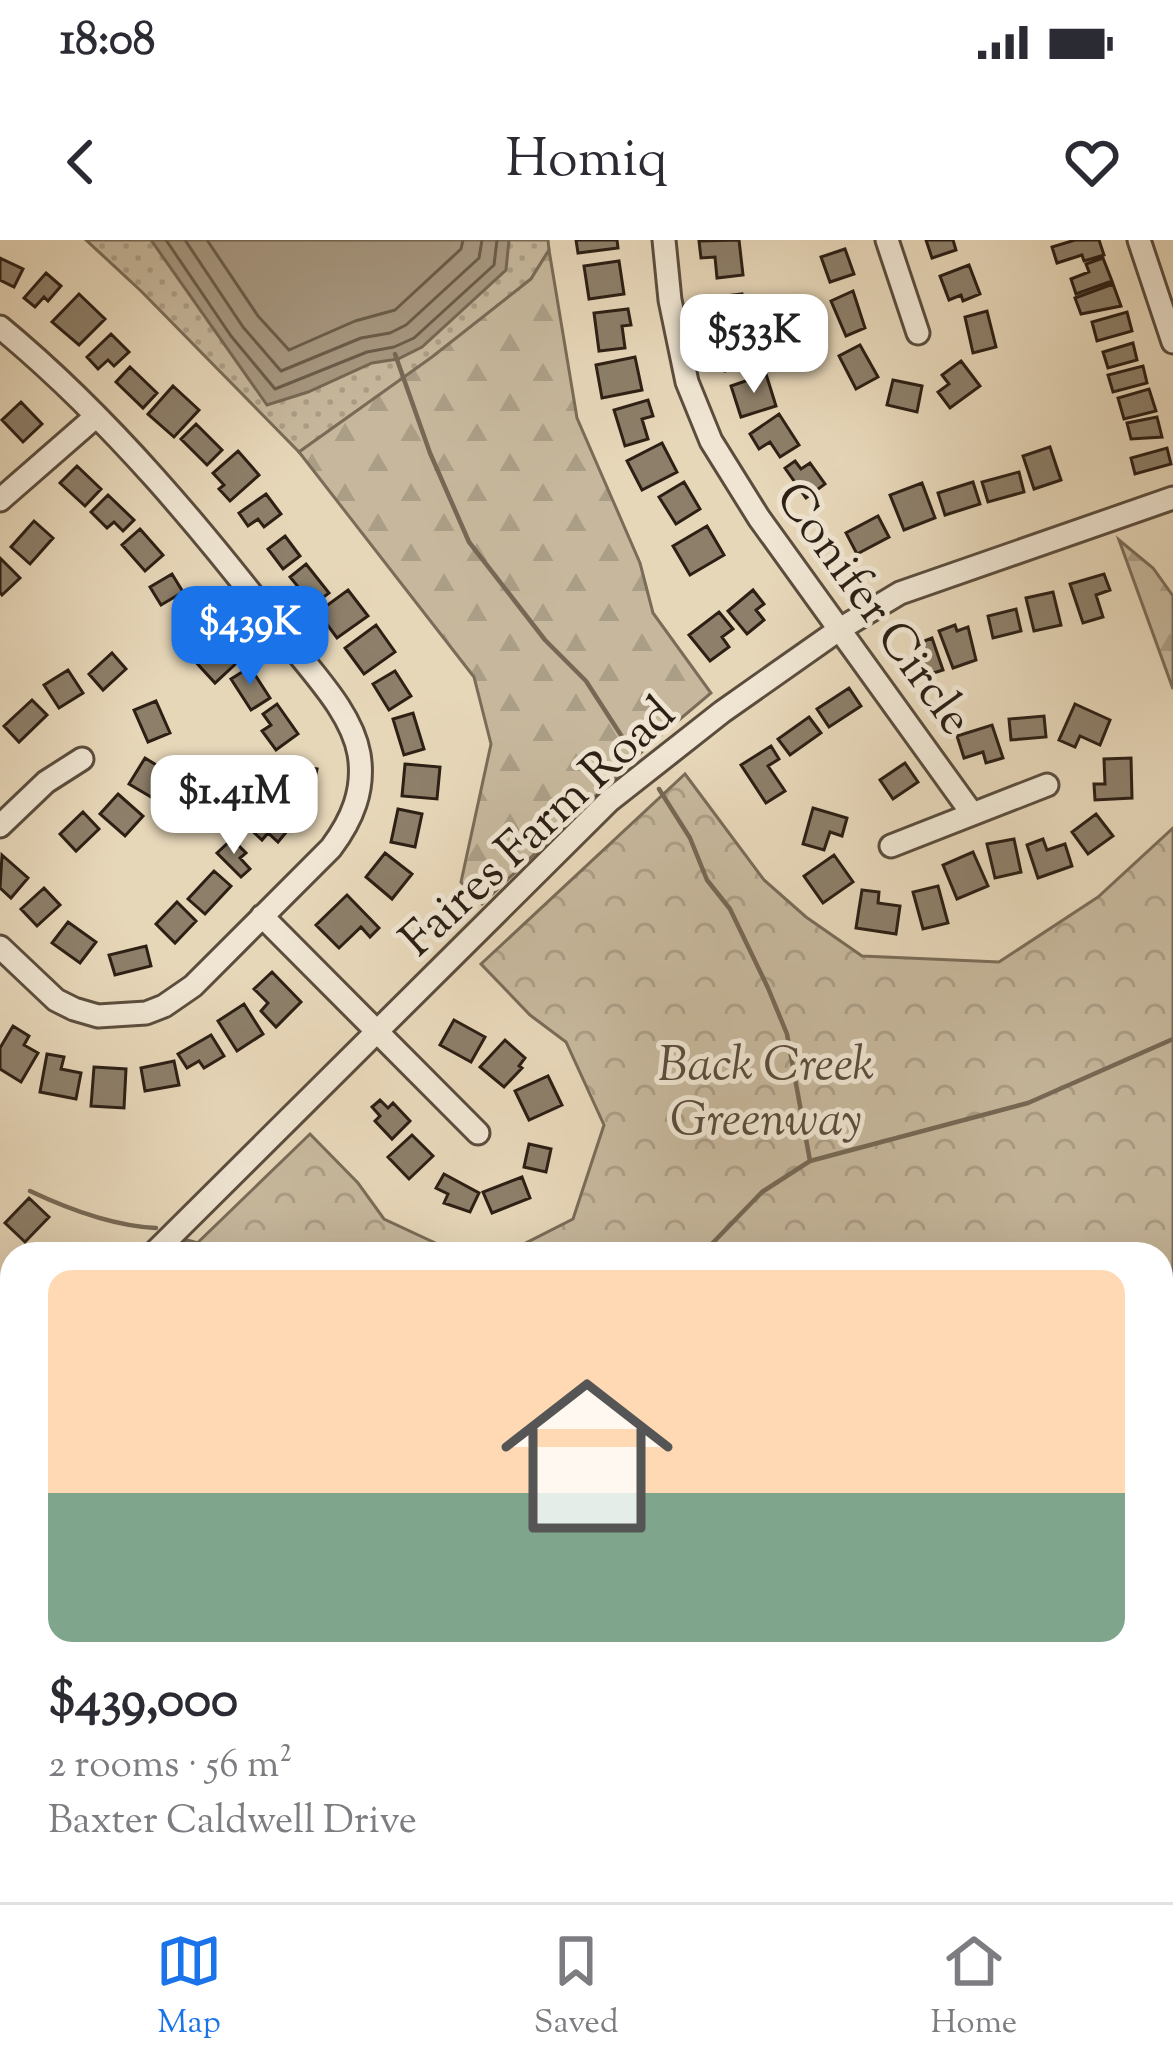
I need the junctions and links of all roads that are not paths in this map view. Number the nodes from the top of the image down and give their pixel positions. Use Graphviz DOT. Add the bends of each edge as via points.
graph roads {
  1 [pos="664,240"];
  2 [pos="887,240"];
  3 [pos="1139,240"];
  4 [pos="0,327"];
  5 [pos="918,333"];
  6 [pos="1173,342"];
  7 [pos="94,418"];
  8 [pos="1173,498"];
  9 [pos="0,500"];
  10 [pos="840,628"];
  11 [pos="82,759"];
  12 [pos="1047,785"];
  13 [pos="971,812"];
  14 [pos="0,826"];
  15 [pos="891,846"];
  16 [pos="262,916"];
  17 [pos="0,947"];
  18 [pos="377,1031"];
  19 [pos="478,1133"];
  20 [pos="165,1242"];
  1 -- 10 [label="street, Conifer Circle" via="679,346 711,441"];
  2 -- 5 [label="street"];
  3 -- 6 [label="street"];
  4 -- 7 [label="street"];
  7 -- 9 [label="street"];
  7 -- 16 [label="street" via="230,566 353,734 360,778 348,826"];
  8 -- 10 [label="street, Faires Farm Road" via="932,579"];
  10 -- 13 [label="street, Conifer Circle"];
  10 -- 18 [label="street, Faires Farm Road" via="609,802"];
  11 -- 14 [label="street"];
  12 -- 13 [label="street"];
  13 -- 15 [label="street"];
  16 -- 17 [label="street" via="181,996 133,1015 98,1016 56,1000"];
  16 -- 18 [label="street"];
  18 -- 19 [label="street"];
  18 -- 20 [label="street, Faires Farm Road"];
}
